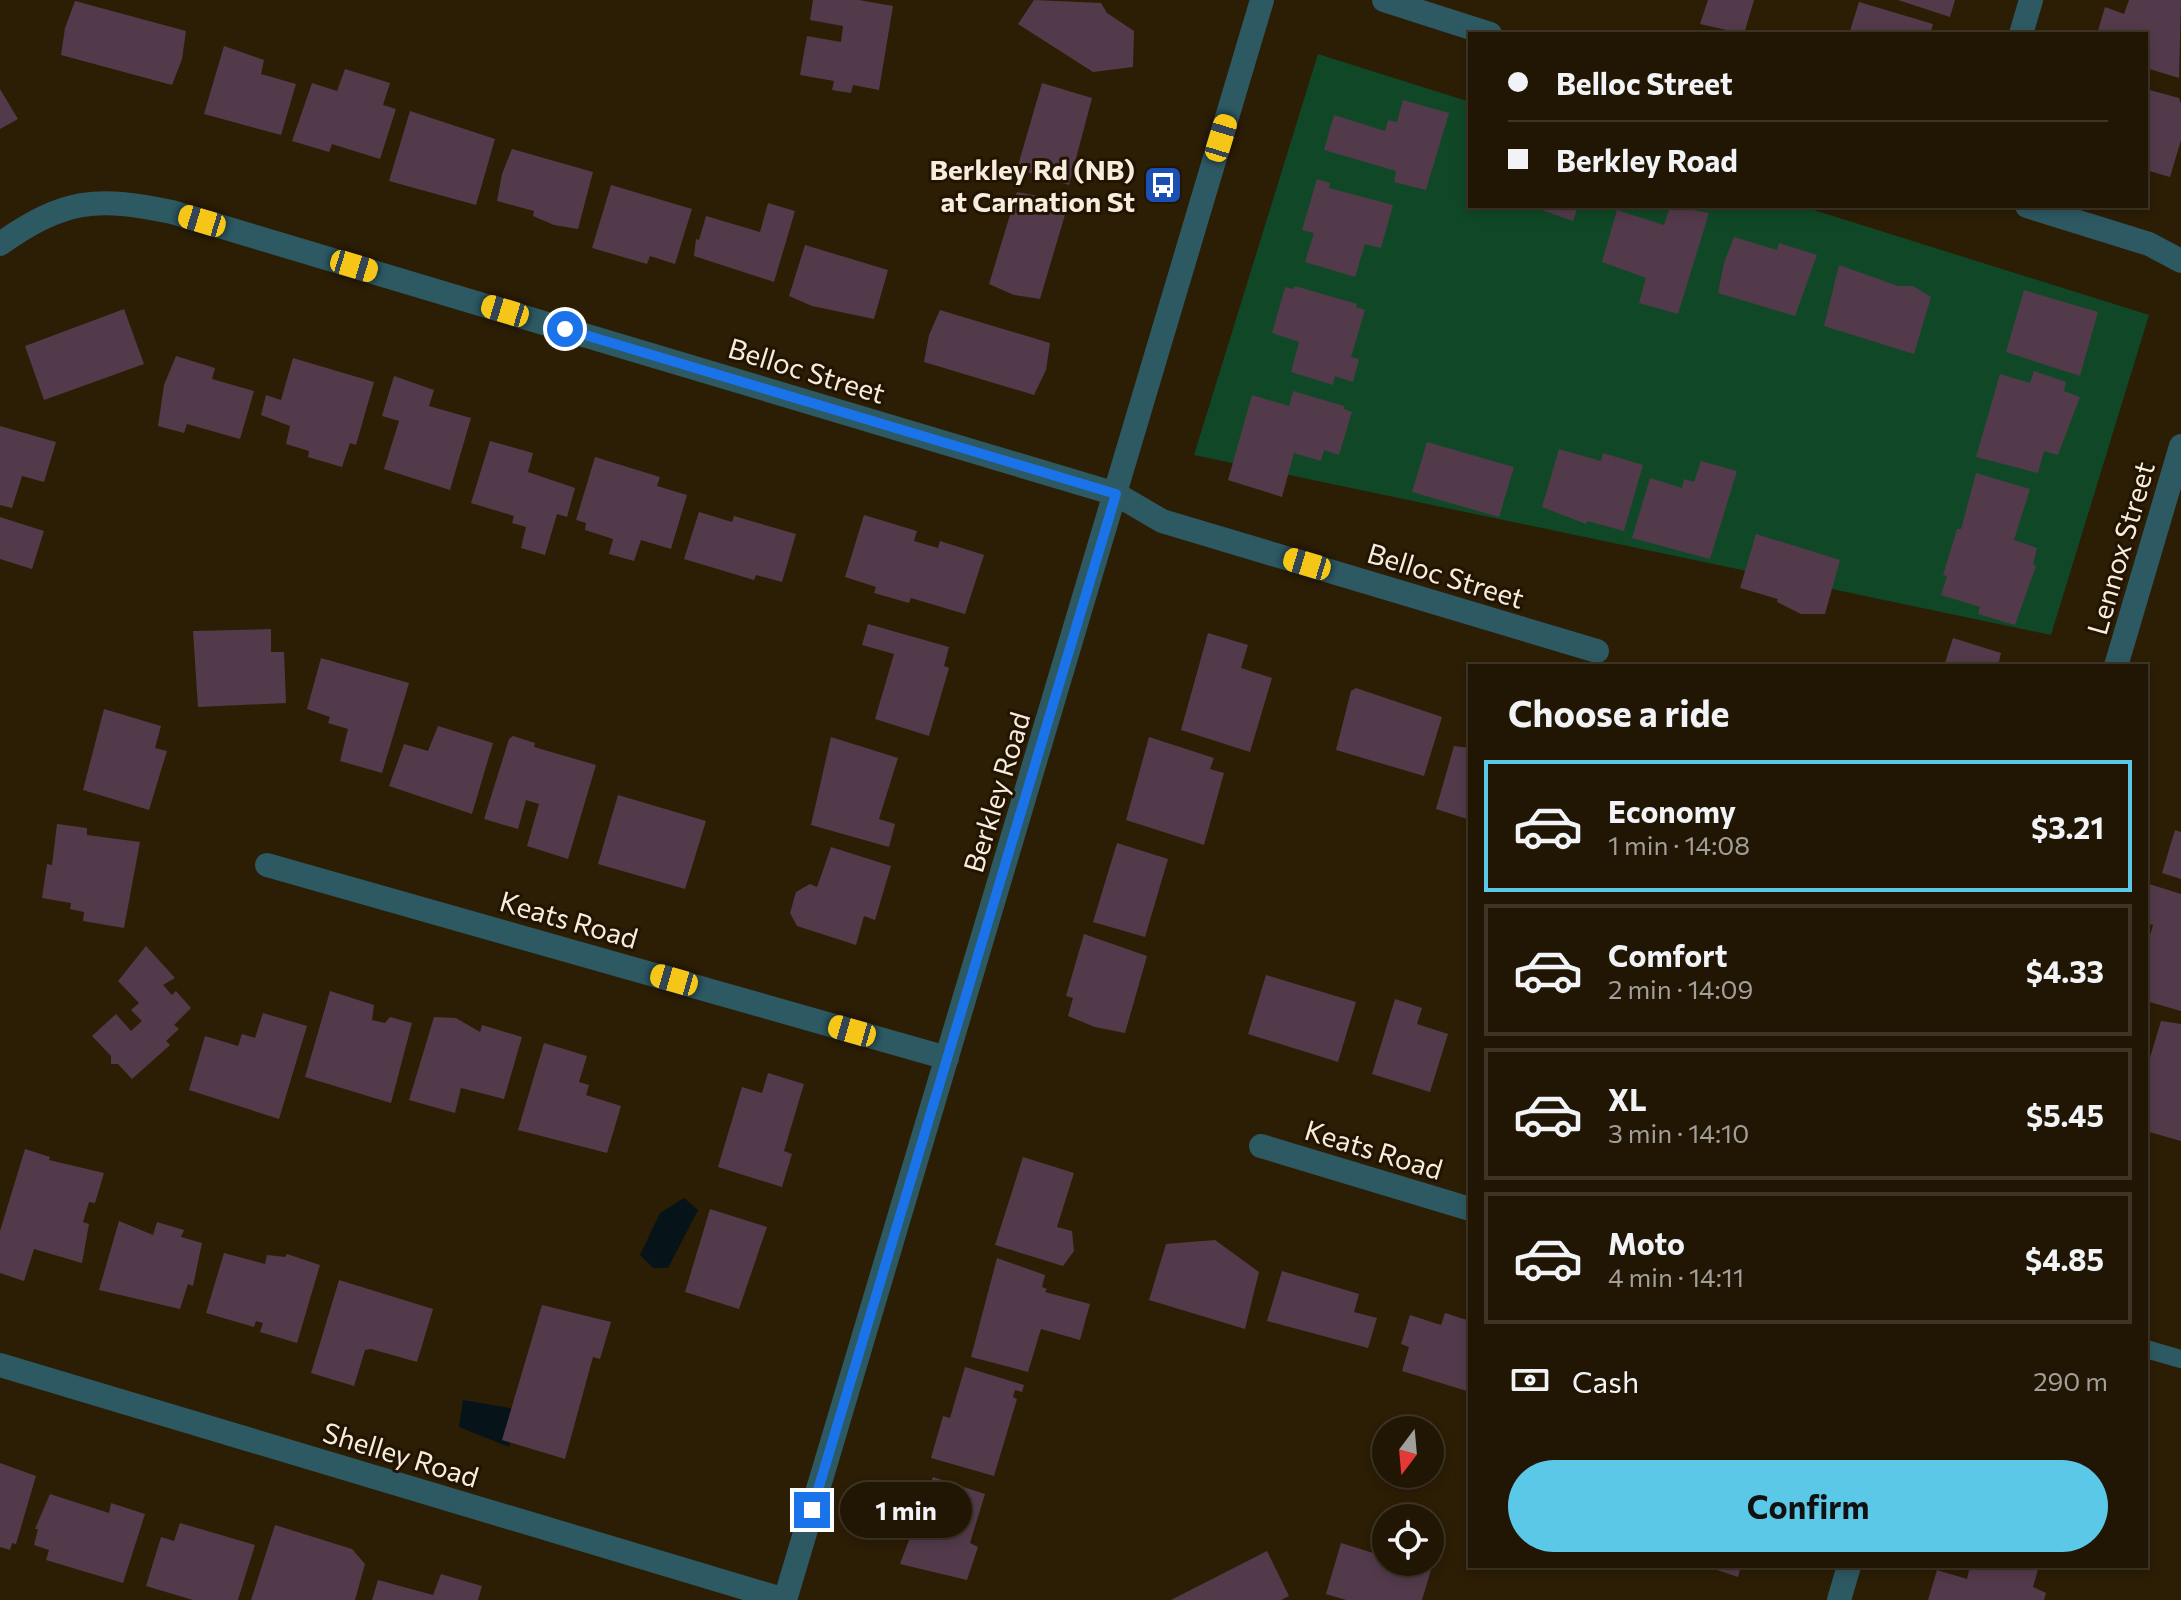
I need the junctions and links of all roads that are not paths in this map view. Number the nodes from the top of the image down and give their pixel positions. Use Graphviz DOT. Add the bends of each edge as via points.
graph roads {
  1 [pos="1262,0"];
  2 [pos="1384,0"];
  3 [pos="2031,0"];
  4 [pos="1484,32"];
  5 [pos="2022,32"];
  6 [pos="2033,208"];
  7 [pos="0,244"];
  8 [pos="2181,261"];
  9 [pos="2181,446"];
  10 [pos="1116,494"];
  11 [pos="1597,651"];
  12 [pos="2117,664"];
  13 [pos="267,865"];
  14 [pos="947,1058"];
  15 [pos="1261,1146"];
  16 [pos="1468,1208"];
  17 [pos="2148,1350"];
  18 [pos="2181,1359"];
  19 [pos="0,1365"];
  20 [pos="1848,1568"];
  21 [pos="785,1600"];
  22 [pos="1839,1600"];
  1 -- 10 [label="street, Berkley Road"];
  2 -- 4 [label="street"];
  3 -- 5 [label="street"];
  6 -- 8 [label="street" via="2149,244"];
  7 -- 10 [label="street, Belloc Street" via="34,220 80,203 125,202 172,212"];
  9 -- 12 [label="street, Lennox Street"];
  10 -- 11 [label="street, Belloc Street" via="1162,521"];
  10 -- 14 [label="street, Berkley Road"];
  13 -- 14 [label="street, Keats Road"];
  14 -- 21 [label="street, Berkley Road"];
  15 -- 16 [label="street, Keats Road"];
  17 -- 18 [label="lane"];
  19 -- 21 [label="street, Shelley Road"];
  20 -- 22 [label="street"];
}
